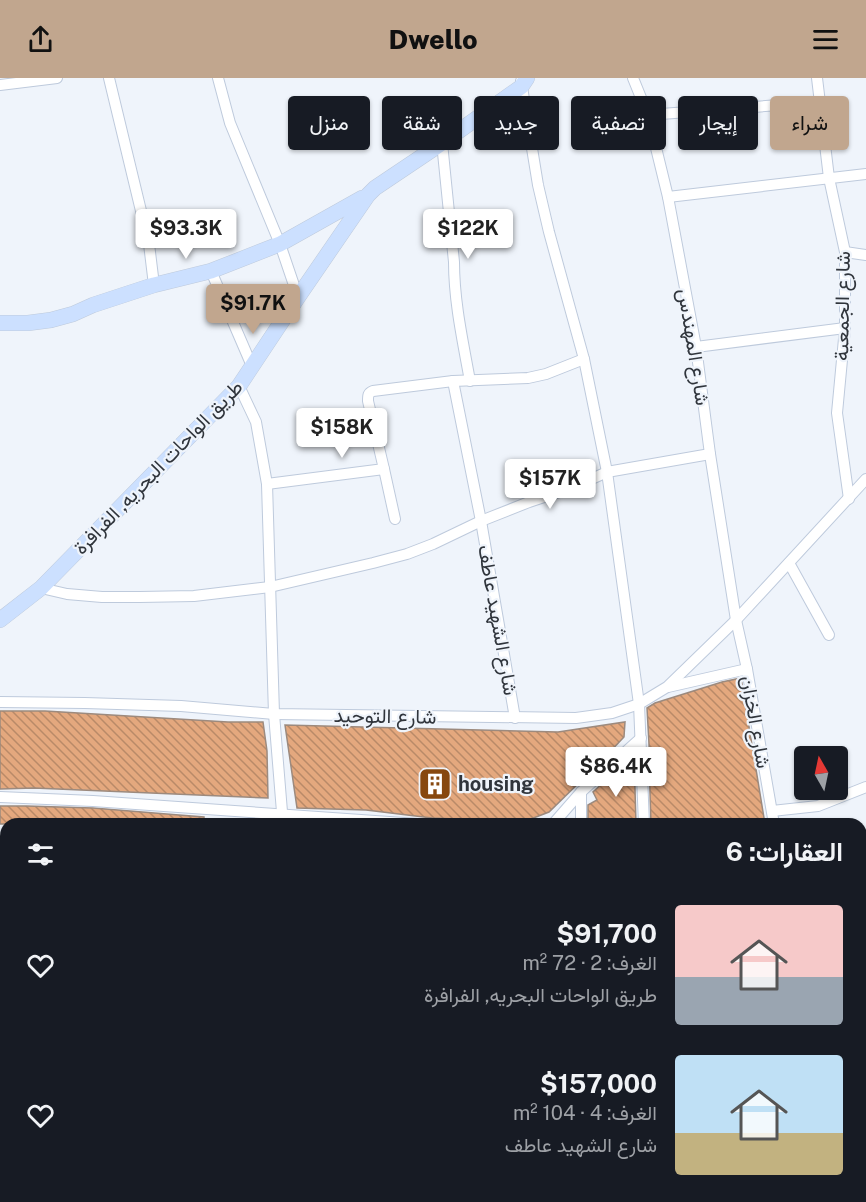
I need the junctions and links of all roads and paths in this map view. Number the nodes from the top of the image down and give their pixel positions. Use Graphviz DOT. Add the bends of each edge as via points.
graph roads {
  1 [pos="57,78"];
  2 [pos="109,78"];
  3 [pos="218,78"];
  4 [pos="633,78"];
  5 [pos="817,78"];
  6 [pos="523,81"];
  7 [pos="0,85"];
  8 [pos="640,96"];
  9 [pos="818,96"];
  10 [pos="770,106"];
  11 [pos="666,114"];
  12 [pos="462,128"];
  13 [pos="432,150"];
  14 [pos="443,150"];
  15 [pos="657,150"];
  16 [pos="825,150"];
  17 [pos="866,174"];
  18 [pos="829,178"];
  19 [pos="368,195"];
  20 [pos="668,197"];
  21 [pos="280,244"];
  22 [pos="845,252"];
  23 [pos="866,255"];
  24 [pos="211,271"];
  25 [pos="153,285"];
  26 [pos="298,297"];
  27 [pos="0,323"];
  28 [pos="845,328"];
  29 [pos="696,346"];
  30 [pos="584,359"];
  31 [pos="252,366"];
  32 [pos="453,381"];
  33 [pos="470,381"];
  34 [pos="239,386"];
  35 [pos="710,454"];
  36 [pos="384,469"];
  37 [pos="607,472"];
  38 [pos="866,479"];
  39 [pos="267,484"];
  40 [pos="849,499"];
  41 [pos="395,519"];
  42 [pos="481,521"];
  43 [pos="789,563"];
  44 [pos="270,587"];
  45 [pos="41,588"];
  46 [pos="0,620"];
  47 [pos="736,620"];
  48 [pos="829,635"];
  49 [pos="747,669"];
  50 [pos="667,687"];
  51 [pos="0,702"];
  52 [pos="639,704"];
  53 [pos="274,714"];
  54 [pos="515,718"];
  55 [pos="641,738"];
  56 [pos="866,787"];
  57 [pos="581,792"];
  58 [pos="0,797"];
  59 [pos="772,812"];
  60 [pos="283,818"];
  61 [pos="557,818"];
  62 [pos="581,818"];
  63 [pos="644,818"];
  64 [pos="773,818"];
  1 -- 7 [label="street"];
  2 -- 25 [label="street" via="149,244"];
  3 -- 21 [label="street" via="230,123"];
  4 -- 8 [label="street, شارع المهندس"];
  5 -- 9 [label="street, شارع الجمعية"];
  6 -- 12 [label="main road, طريق الواحات البحريه, الفرافرة"];
  6 -- 30 [label="street" via="538,185"];
  10 -- 11 [label="street"];
  13 -- 19 [label="main road, طريق الواحات البحريه, الفرافرة"];
  14 -- 33 [label="street" via="454,279"];
  15 -- 20 [label="street, شارع المهندس"];
  16 -- 18 [label="street, شارع الجمعية"];
  17 -- 18 [label="street"];
  18 -- 20 [label="street"];
  18 -- 22 [label="street, شارع الجمعية"];
  19 -- 21 [label="main road"];
  19 -- 26 [label="main road, طريق الواحات البحريه, الفرافرة"];
  20 -- 29 [label="street, شارع المهندس"];
  21 -- 24 [label="main road"];
  21 -- 26 [label="street"];
  22 -- 23 [label="street"];
  22 -- 28 [label="street, شارع الجمعية"];
  24 -- 25 [label="main road"];
  24 -- 31 [label="street"];
  25 -- 27 [label="main road" via="51,320"];
  26 -- 31 [label="main road, طريق الواحات البحريه, الفرافرة"];
  28 -- 29 [label="street"];
  28 -- 40 [label="street, شارع الجمعية" via="837,413"];
  29 -- 35 [label="street, شارع المهندس"];
  30 -- 33 [label="street" via="528,378"];
  30 -- 37 [label="street"];
  31 -- 34 [label="main road, طريق الواحات البحريه, الفرافرة"];
  32 -- 33 [label="street"];
  32 -- 36 [label="street" via="369,392"];
  32 -- 42 [label="street, شارع الشهيد عاطف"];
  34 -- 39 [label="street" via="256,422"];
  34 -- 45 [label="main road, طريق الواحات البحريه, الفرافرة"];
  35 -- 37 [label="street"];
  35 -- 47 [label="street, شارع المهندس"];
  36 -- 39 [label="street"];
  36 -- 41 [label="street"];
  37 -- 42 [label="street"];
  37 -- 52 [label="street"];
  38 -- 40 [label="street, شارع التوحيد"];
  39 -- 44 [label="street"];
  40 -- 43 [label="street, شارع التوحيد"];
  42 -- 44 [label="street" via="407,554"];
  42 -- 54 [label="street, شارع الشهيد عاطف"];
  43 -- 47 [label="street, شارع التوحيد"];
  43 -- 48 [label="street"];
  44 -- 45 [label="street" via="194,596 140,597 67,594"];
  44 -- 53 [label="street"];
  45 -- 46 [label="main road, طريق الواحات البحريه, الفرافرة"];
  47 -- 49 [label="street, شارع الخزان"];
  47 -- 50 [label="street, شارع التوحيد"];
  49 -- 50 [label="street"];
  49 -- 59 [label="street, شارع الخزان"];
  50 -- 52 [label="street, شارع التوحيد"];
  51 -- 53 [label="street, شارع التوحيد" via="181,706"];
  52 -- 54 [label="street, شارع التوحيد" via="576,718"];
  52 -- 55 [label="street"];
  53 -- 54 [label="street, شارع التوحيد"];
  53 -- 60 [label="street"];
  55 -- 57 [label="street"];
  55 -- 63 [label="street"];
  56 -- 59 [label="street" via="818,806"];
  57 -- 61 [label="street"];
  57 -- 62 [label="street"];
  58 -- 60 [label="street"];
  59 -- 64 [label="street, شارع الخزان"];
}
